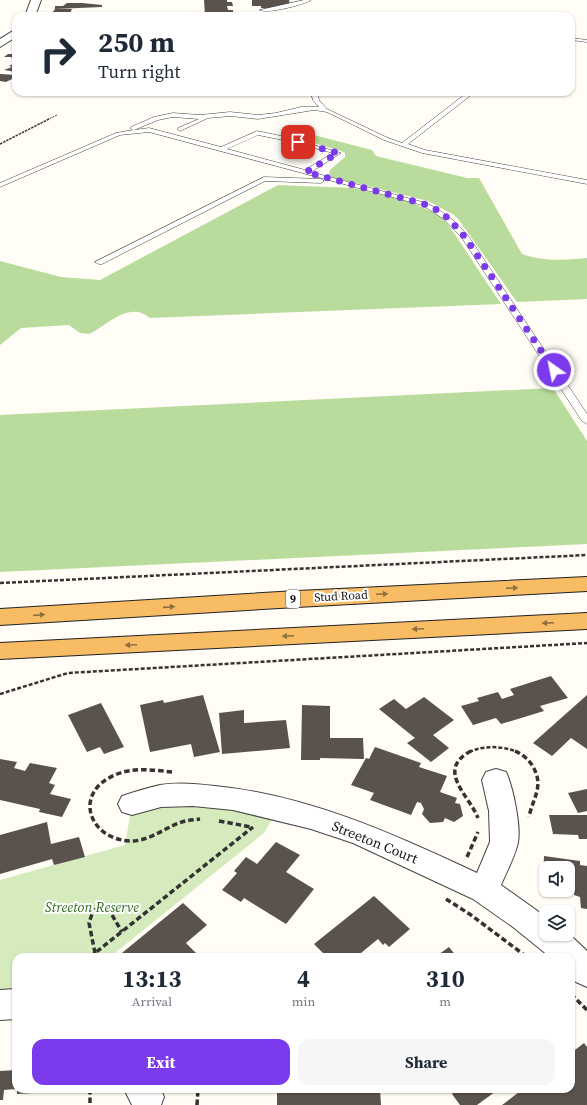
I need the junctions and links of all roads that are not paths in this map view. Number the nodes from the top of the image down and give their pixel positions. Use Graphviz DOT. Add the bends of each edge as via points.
graph roads {
  1 [pos="36,0"];
  2 [pos="309,0"];
  3 [pos="262,10"];
  4 [pos="32,12"];
  5 [pos="12,35"];
  6 [pos="575,39"];
  7 [pos="587,41"];
  8 [pos="0,44"];
  9 [pos="315,96"];
  10 [pos="467,96"];
  11 [pos="325,110"];
  12 [pos="210,116"];
  13 [pos="180,129"];
  14 [pos="118,134"];
  15 [pos="403,145"];
  16 [pos="222,149"];
  17 [pos="306,172"];
  18 [pos="341,182"];
  19 [pos="587,182"];
  20 [pos="0,185"];
  21 [pos="99,262"];
  22 [pos="587,421"];
  23 [pos="587,584"];
  24 [pos="0,617"];
  25 [pos="587,621"];
  26 [pos="0,651"];
  27 [pos="496,780"];
  28 [pos="132,804"];
  29 [pos="484,890"];
  30 [pos="567,953"];
  31 [pos="575,960"];
  32 [pos="587,972"];
  33 [pos="12,1004"];
  34 [pos="0,1005"];
  1 -- 4 [label="street"];
  2 -- 3 [label="lane"];
  5 -- 8 [label="street"];
  6 -- 7 [label="lane"];
  9 -- 11 [label="lane"];
  10 -- 15 [label="lane"];
  11 -- 12 [label="lane" via="304,108 258,117 230,114"];
  11 -- 15 [label="lane"];
  12 -- 13 [label="lane"];
  12 -- 14 [label="lane" via="161,117"];
  14 -- 16 [label="lane" via="149,130"];
  14 -- 20 [label="lane"];
  15 -- 19 [label="lane" via="424,152"];
  16 -- 17 [label="lane"];
  16 -- 17 [label="lane" via="257,134 284,138 338,153"];
  17 -- 18 [label="lane"];
  18 -- 21 [label="lane" via="264,179"];
  18 -- 22 [label="lane" via="424,204 442,213 454,224"];
  24 -- 23 [label="highway, Stud Road / 9, one-way"];
  25 -- 26 [label="highway, one-way"];
  27 -- 29 [label="street" via="503,811 504,842"];
  28 -- 29 [label="street, Streeton Court" via="161,796 193,795 233,799 271,807 363,835"];
  29 -- 30 [label="street, Streeton Court"];
  31 -- 32 [label="street, Streeton Court"];
  33 -- 34 [label="street"];
}
